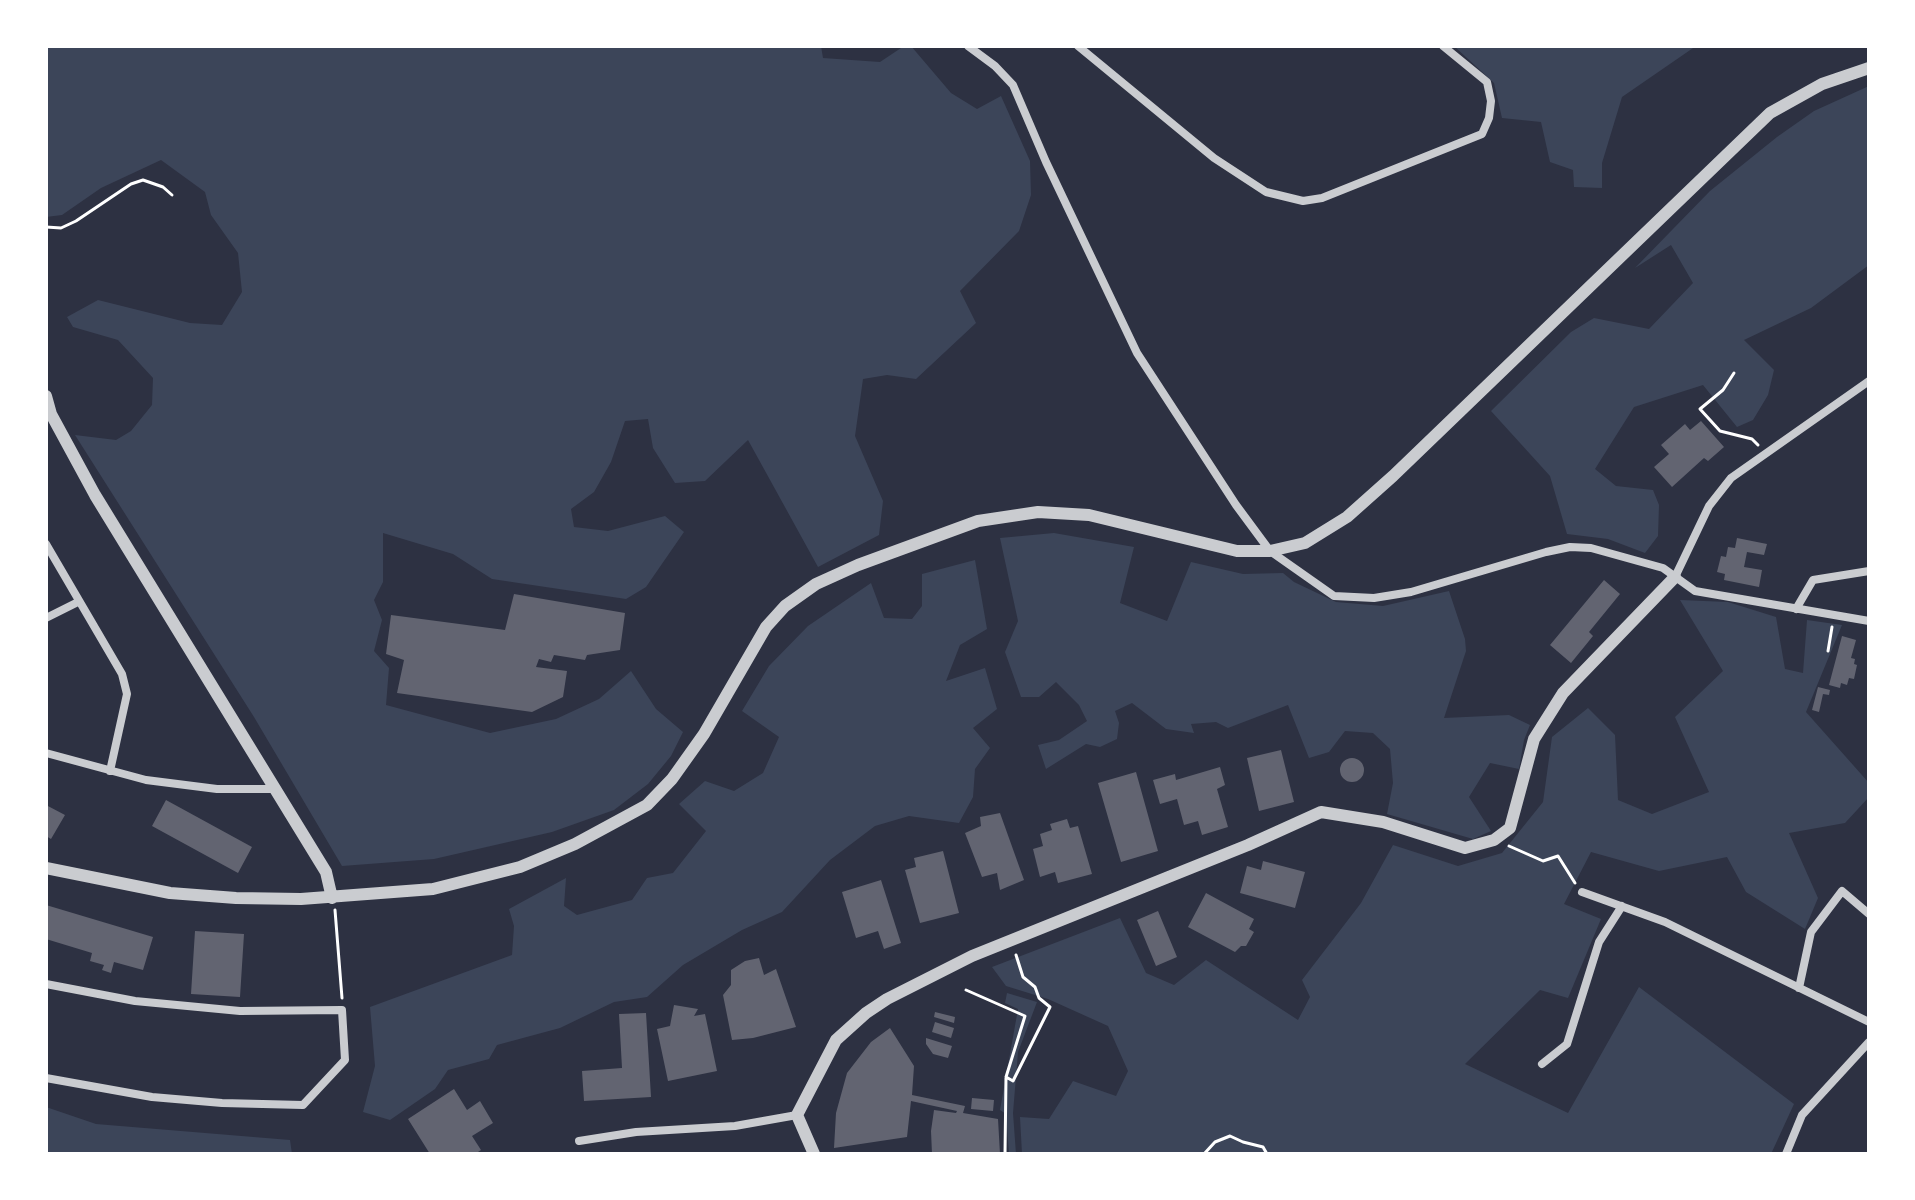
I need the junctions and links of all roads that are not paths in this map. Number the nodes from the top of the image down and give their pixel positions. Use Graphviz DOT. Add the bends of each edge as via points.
graph roads {
  1 [pos="968,46"];
  2 [pos="1078,46"];
  3 [pos="1443,46"];
  4 [pos="1869,68"];
  5 [pos="1869,381"];
  6 [pos="46,396"];
  7 [pos="48,415"];
  8 [pos="46,544"];
  9 [pos="1270,551"];
  10 [pos="1869,571"];
  11 [pos="1675,577"];
  12 [pos="78,602"];
  13 [pos="1796,609"];
  14 [pos="46,618"];
  15 [pos="1869,621"];
  16 [pos="46,753"];
  17 [pos="110,771"];
  18 [pos="276,789"];
  19 [pos="46,868"];
  20 [pos="1582,892"];
  21 [pos="332,898"];
  22 [pos="1622,906"];
  23 [pos="1869,914"];
  24 [pos="46,984"];
  25 [pos="1799,988"];
  26 [pos="1869,1022"];
  27 [pos="1869,1042"];
  28 [pos="1542,1064"];
  29 [pos="46,1078"];
  30 [pos="797,1115"];
  31 [pos="579,1141"];
  32 [pos="814,1154"];
  33 [pos="1786,1154"];
  1 -- 9 [label="street" via="1013,85 1137,353"];
  2 -- 3 [label="street" via="1214,158 1266,192 1303,201 1482,134 1490,109 1487,82"];
  4 -- 9 [label="street" via="1822,84 1770,113 1347,517 1305,543"];
  5 -- 11 [label="street" via="1731,478 1709,506"];
  6 -- 7 [label="street"];
  7 -- 18 [label="street"];
  8 -- 12 [label="street"];
  9 -- 11 [label="street" via="1334,596 1374,598 1411,592 1570,547 1663,568"];
  9 -- 21 [label="street" via="1237,551 1089,515 1038,512 978,521 858,565 816,584 766,627 704,734 647,805 520,867 433,889"];
  10 -- 13 [label="street" via="1813,580"];
  11 -- 13 [label="street" via="1695,591"];
  11 -- 30 [label="street" via="1563,693 1534,739 1510,828 1494,840 1465,848 1383,822 1321,812 972,956 887,999 836,1040"];
  12 -- 14 [label="street"];
  12 -- 17 [label="street" via="112,655 127,694"];
  13 -- 15 [label="street"];
  16 -- 17 [label="street"];
  17 -- 18 [label="street" via="217,789"];
  18 -- 21 [label="street" via="326,872"];
  19 -- 21 [label="street" via="170,893"];
  20 -- 22 [label="street"];
  22 -- 25 [label="street"];
  22 -- 28 [label="street" via="1599,942 1567,1044"];
  23 -- 25 [label="street" via="1842,891 1811,932"];
  24 -- 29 [label="street" via="135,1001 240,1011 342,1010 345,1060 303,1105 152,1097"];
  25 -- 26 [label="street"];
  27 -- 33 [label="street" via="1802,1115"];
  30 -- 31 [label="street"];
  30 -- 32 [label="street"];
}
